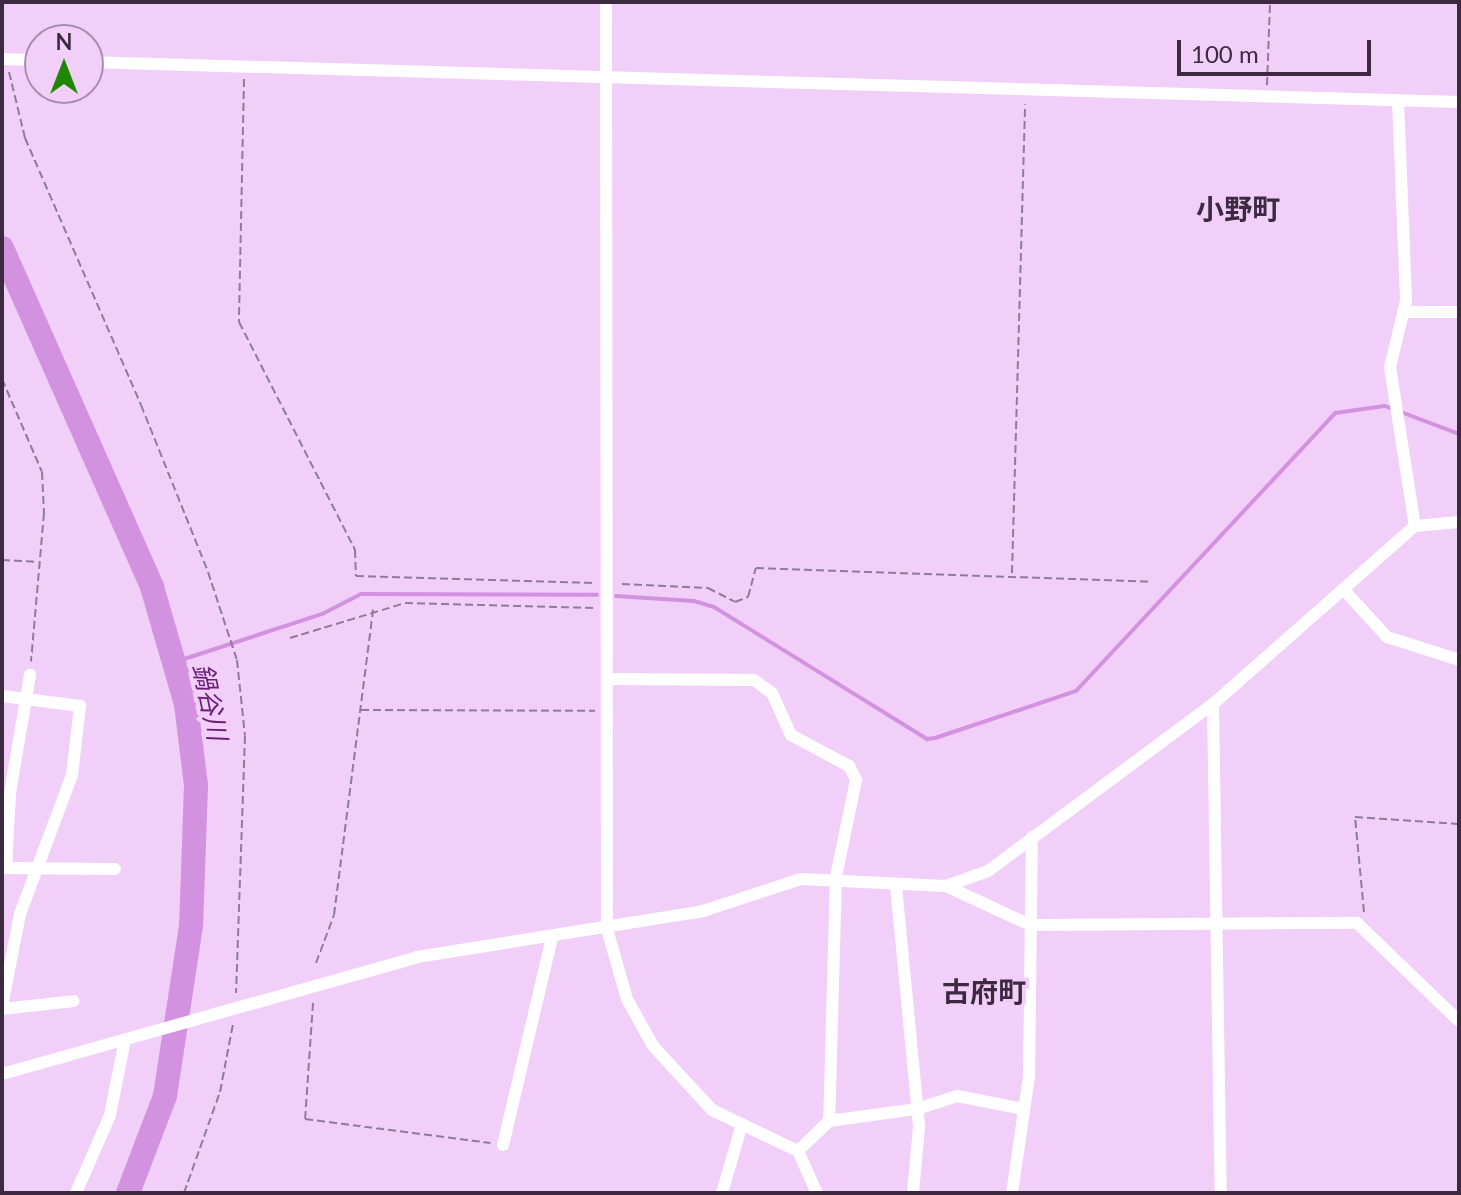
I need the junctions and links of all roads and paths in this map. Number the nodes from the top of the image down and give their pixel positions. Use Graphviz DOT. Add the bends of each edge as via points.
graph roads {
  1 [pos="606,2"];
  2 [pos="1270,2"];
  3 [pos="4,59"];
  4 [pos="24,60"];
  5 [pos="104,62"];
  6 [pos="244,66"];
  7 [pos="607,78"];
  8 [pos="1026,87"];
  9 [pos="1266,95"];
  10 [pos="1398,100"];
  11 [pos="1459,102"];
  12 [pos="1403,312"];
  13 [pos="1459,312"];
  14 [pos="2,379"];
  15 [pos="1459,522"];
  16 [pos="1415,526"];
  17 [pos="2,560"];
  18 [pos="36,562"];
  19 [pos="1012,575"];
  20 [pos="1152,582"];
  21 [pos="608,583"];
  22 [pos="1344,590"];
  23 [pos="608,608"];
  24 [pos="373,609"];
  25 [pos="290,638"];
  26 [pos="1459,660"];
  27 [pos="30,675"];
  28 [pos="609,679"];
  29 [pos="2,696"];
  30 [pos="28,697"];
  31 [pos="1213,704"];
  32 [pos="360,710"];
  33 [pos="609,711"];
  34 [pos="1459,824"];
  35 [pos="1032,837"];
  36 [pos="4,868"];
  37 [pos="36,869"];
  38 [pos="115,869"];
  39 [pos="836,877"];
  40 [pos="896,886"];
  41 [pos="946,886"];
  42 [pos="1216,924"];
  43 [pos="1030,925"];
  44 [pos="607,929"];
  45 [pos="1368,933"];
  46 [pos="552,937"];
  47 [pos="316,963"];
  48 [pos="74,1001"];
  49 [pos="313,1003"];
  50 [pos="2,1007"];
  51 [pos="234,1008"];
  52 [pos="1459,1021"];
  53 [pos="125,1040"];
  54 [pos="2,1074"];
  55 [pos="917,1109"];
  56 [pos="1024,1109"];
  57 [pos="829,1121"];
  58 [pos="742,1124"];
  59 [pos="503,1145"];
  60 [pos="798,1151"];
  61 [pos="76,1193"];
  62 [pos="184,1193"];
  63 [pos="722,1193"];
  64 [pos="817,1193"];
  65 [pos="913,1193"];
  66 [pos="1012,1193"];
  67 [pos="1221,1193"];
  1 -- 7 [label="street"];
  2 -- 9 [label="path"];
  3 -- 4 [label="street"];
  3 -- 51 [label="path" via="25,138 141,405 237,660 245,736"];
  5 -- 6 [label="street"];
  6 -- 7 [label="street"];
  6 -- 21 [label="path" via="239,322 355,550 356,576"];
  7 -- 8 [label="street"];
  7 -- 21 [label="street"];
  8 -- 9 [label="street"];
  8 -- 19 [label="path"];
  9 -- 10 [label="street"];
  10 -- 11 [label="street"];
  10 -- 12 [label="street" via="1406,264"];
  12 -- 13 [label="street"];
  12 -- 16 [label="street" via="1390,367"];
  14 -- 18 [label="path" via="42,472 44,513"];
  15 -- 16 [label="street"];
  16 -- 22 [label="street"];
  17 -- 18 [label="path"];
  18 -- 27 [label="path"];
  19 -- 20 [label="path"];
  19 -- 21 [label="path" via="756,568 748,597 735,602 690,585"];
  21 -- 23 [label="street"];
  22 -- 26 [label="street" via="1387,637"];
  22 -- 31 [label="street"];
  23 -- 24 [label="path" via="405,603"];
  23 -- 28 [label="street"];
  24 -- 25 [label="path"];
  24 -- 32 [label="path"];
  27 -- 30 [label="street"];
  28 -- 33 [label="street"];
  28 -- 39 [label="street" via="754,680 772,693 791,735 849,766 856,780"];
  29 -- 30 [label="street"];
  30 -- 36 [label="street" via="10,793"];
  30 -- 37 [label="street" via="80,706 72,775"];
  31 -- 35 [label="street"];
  31 -- 42 [label="street"];
  32 -- 33 [label="path"];
  32 -- 47 [label="path" via="334,915"];
  33 -- 44 [label="street"];
  34 -- 45 [label="path" via="1355,817"];
  35 -- 41 [label="street" via="988,871"];
  35 -- 43 [label="street"];
  36 -- 37 [label="street"];
  37 -- 38 [label="street"];
  37 -- 50 [label="street" via="20,914"];
  39 -- 40 [label="street"];
  39 -- 44 [label="street" via="801,879 744,901"];
  39 -- 57 [label="street"];
  40 -- 41 [label="street"];
  40 -- 55 [label="street"];
  41 -- 43 [label="street"];
  42 -- 43 [label="street"];
  42 -- 45 [label="street" via="1357,923"];
  42 -- 67 [label="street"];
  43 -- 56 [label="street" via="1031,1030"];
  44 -- 46 [label="street"];
  44 -- 58 [label="street" via="627,999 653,1046 712,1110"];
  45 -- 52 [label="street"];
  46 -- 51 [label="street" via="417,957"];
  46 -- 59 [label="street"];
  48 -- 50 [label="street"];
  49 -- 59 [label="path" via="305,1119"];
  51 -- 53 [label="street"];
  51 -- 62 [label="path" via="220,1092"];
  53 -- 54 [label="street"];
  53 -- 61 [label="street" via="110,1115"];
  55 -- 56 [label="street" via="957,1096"];
  55 -- 57 [label="street"];
  55 -- 65 [label="street"];
  56 -- 66 [label="street"];
  57 -- 60 [label="street"];
  58 -- 60 [label="street"];
  58 -- 63 [label="street"];
  60 -- 64 [label="street"];
}
